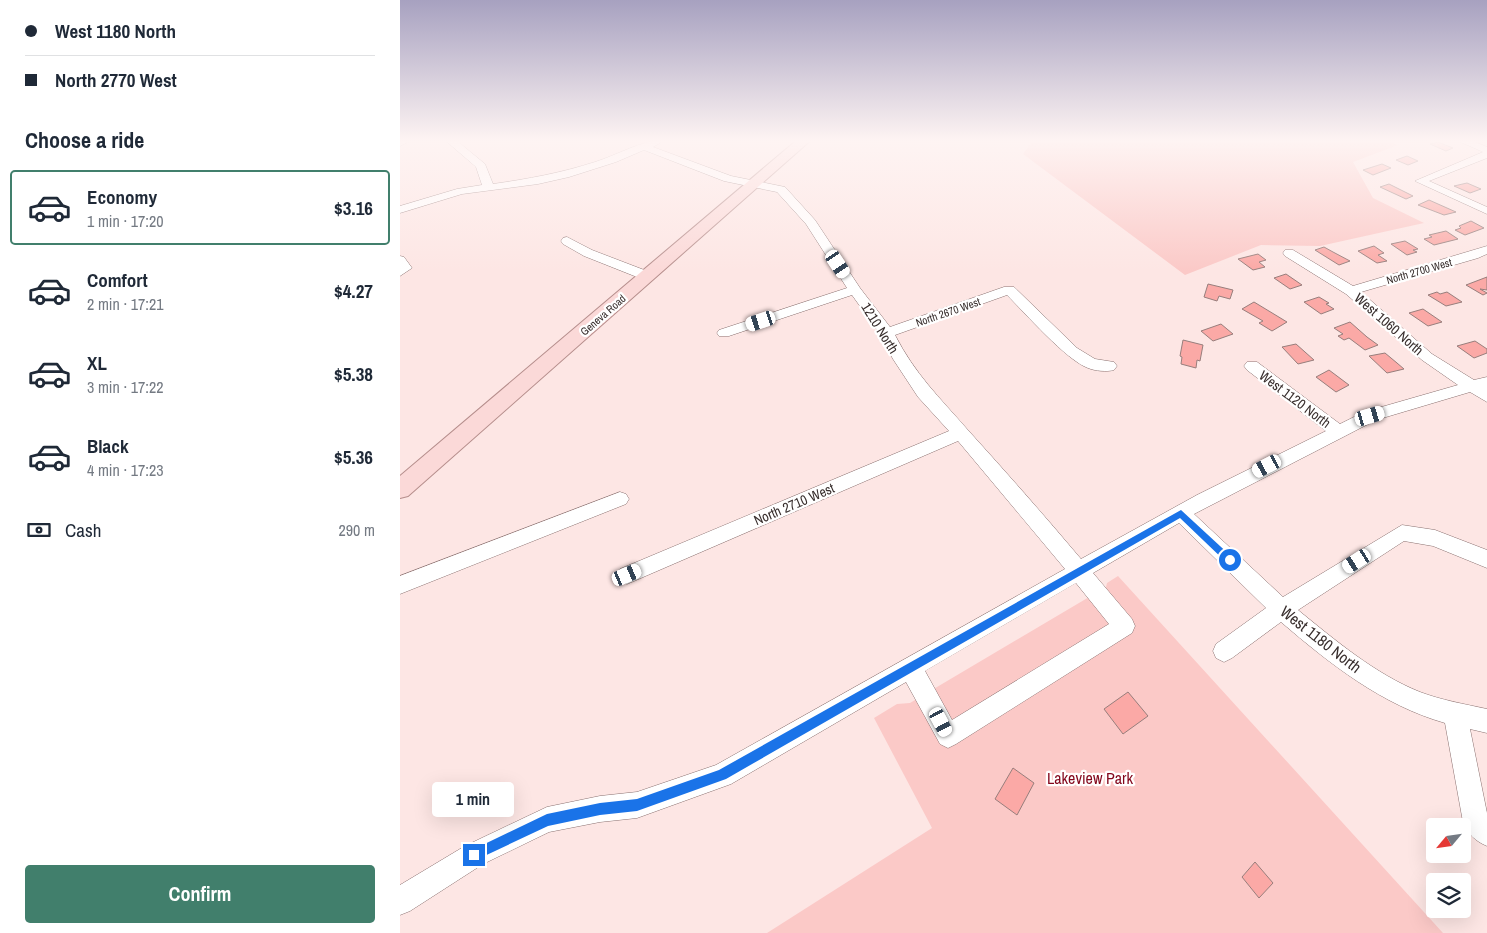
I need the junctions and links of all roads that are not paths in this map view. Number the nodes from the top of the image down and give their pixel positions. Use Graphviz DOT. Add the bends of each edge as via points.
graph roads {
  1 [pos="513,184"];
  2 [pos="754,184"];
  3 [pos="1425,184"];
  4 [pos="488,186"];
  5 [pos="400,210"];
  6 [pos="1487,212"];
  7 [pos="567,240"];
  8 [pos="1487,250"];
  9 [pos="1289,254"];
  10 [pos="647,276"];
  11 [pos="855,290"];
  12 [pos="1351,291"];
  13 [pos="724,333"];
  14 [pos="887,333"];
  15 [pos="1110,366"];
  16 [pos="1252,366"];
  17 [pos="1482,388"];
  18 [pos="1338,431"];
  19 [pos="961,433"];
  20 [pos="400,489"];
  21 [pos="620,499"];
  22 [pos="1181,513"];
  23 [pos="1487,559"];
  24 [pos="1080,572"];
  25 [pos="627,575"];
  26 [pos="400,585"];
  27 [pos="1282,609"];
  28 [pos="1224,651"];
  29 [pos="911,668"];
  30 [pos="1455,714"];
  31 [pos="1487,721"];
  32 [pos="1487,833"];
  33 [pos="400,901"];
  1 -- 4 [label="street"];
  2 -- 10 [label="main road, Geneva Road"];
  2 -- 11 [label="street, 1210 North" via="781,189 794,202"];
  3 -- 6 [label="street"];
  4 -- 5 [label="street"];
  7 -- 10 [label="street" via="588,253"];
  8 -- 12 [label="street, North 2700 West"];
  9 -- 12 [label="street, West 1060 North"];
  10 -- 20 [label="main road, Geneva Road"];
  11 -- 13 [label="street"];
  11 -- 14 [label="street, 1210 North"];
  12 -- 17 [label="street, West 1060 North" via="1427,357"];
  14 -- 15 [label="street, North 2670 West" via="1009,290 1072,351 1090,364"];
  14 -- 19 [label="street, 1210 North" via="900,359 924,393"];
  16 -- 18 [label="street, West 1120 North"];
  17 -- 18 [label="street" via="1370,416"];
  18 -- 22 [label="street"];
  19 -- 24 [label="street, 1210 North"];
  19 -- 25 [label="street, North 2710 West"];
  21 -- 26 [label="street"];
  22 -- 24 [label="street"];
  22 -- 27 [label="street, West 1180 North"];
  23 -- 27 [label="street" via="1435,538 1402,533"];
  24 -- 29 [label="street"];
  24 -- 29 [label="street, 1210 North" via="1124,626 948,736"];
  27 -- 28 [label="street"];
  27 -- 30 [label="street, West 1180 North" via="1363,673 1402,696"];
  29 -- 33 [label="street" via="722,775 637,805 547,820 474,855"];
  30 -- 31 [label="street, West 1180 North"];
  30 -- 32 [label="street" via="1476,822"];
}
